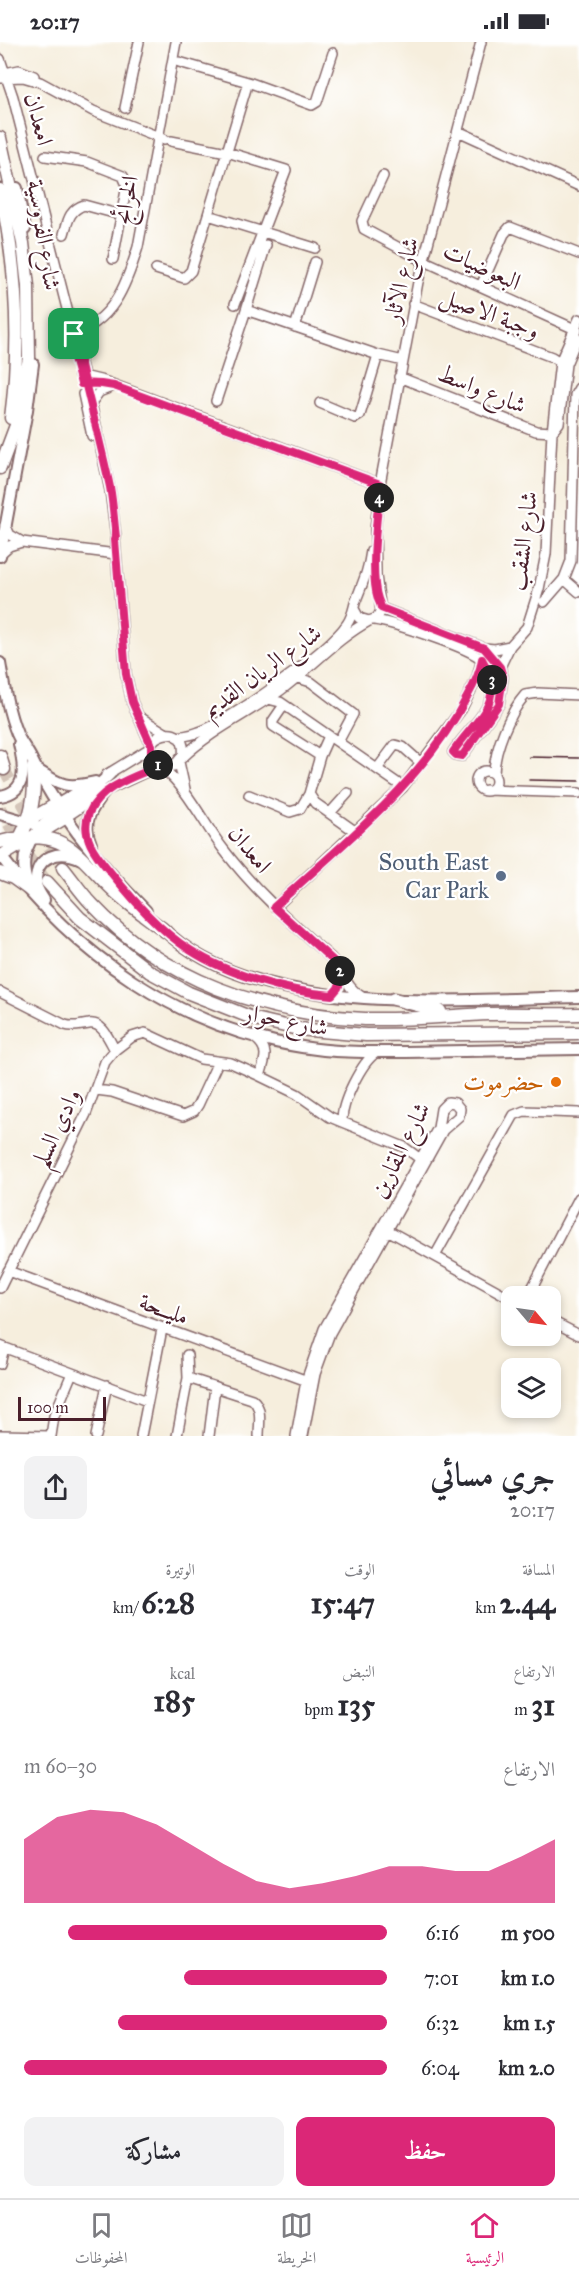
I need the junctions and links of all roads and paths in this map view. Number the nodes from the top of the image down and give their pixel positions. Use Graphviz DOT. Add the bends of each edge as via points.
graph roads {
  1 [pos="139,42"];
  2 [pos="176,42"];
  3 [pos="481,42"];
  4 [pos="333,53"];
  5 [pos="0,59"];
  6 [pos="179,62"];
  7 [pos="2,76"];
  8 [pos="28,78"];
  9 [pos="40,82"];
  10 [pos="248,82"];
  11 [pos="13,97"];
  12 [pos="122,123"];
  13 [pos="458,131"];
  14 [pos="0,136"];
  15 [pos="164,139"];
  16 [pos="227,152"];
  17 [pos="29,158"];
  18 [pos="383,176"];
  19 [pos="579,186"];
  20 [pos="0,190"];
  21 [pos="121,215"];
  22 [pos="208,215"];
  23 [pos="262,231"];
  24 [pos="64,234"];
  25 [pos="266,245"];
  26 [pos="315,248"];
  27 [pos="579,254"];
  28 [pos="113,259"];
  29 [pos="425,261"];
  30 [pos="315,262"];
  31 [pos="156,269"];
  32 [pos="481,286"];
  33 [pos="235,304"];
  34 [pos="413,304"];
  35 [pos="246,310"];
  36 [pos="295,327"];
  37 [pos="578,328"];
  38 [pos="71,335"];
  39 [pos="378,355"];
  40 [pos="556,360"];
  41 [pos="403,361"];
  42 [pos="399,377"];
  43 [pos="82,380"];
  44 [pos="114,386"];
  45 [pos="579,388"];
  46 [pos="216,401"];
  47 [pos="91,403"];
  48 [pos="320,403"];
  49 [pos="552,432"];
  50 [pos="0,468"];
  51 [pos="380,484"];
  52 [pos="5,525"];
  53 [pos="375,531"];
  54 [pos="115,540"];
  55 [pos="22,542"];
  56 [pos="89,549"];
  57 [pos="116,554"];
  58 [pos="0,555"];
  59 [pos="564,579"];
  60 [pos="579,592"];
  61 [pos="359,598"];
  62 [pos="544,602"];
  63 [pos="380,603"];
  64 [pos="354,609"];
  65 [pos="371,620"];
  66 [pos="510,646"];
  67 [pos="484,648"];
  68 [pos="482,659"];
  69 [pos="0,663"];
  70 [pos="310,667"];
  71 [pos="500,667"];
  72 [pos="298,678"];
  73 [pos="311,682"];
  74 [pos="281,690"];
  75 [pos="579,695"];
  76 [pos="268,699"];
  77 [pos="284,705"];
  78 [pos="137,716"];
  79 [pos="167,734"];
  80 [pos="17,735"];
  81 [pos="177,737"];
  82 [pos="333,739"];
  83 [pos="151,746"];
  84 [pos="0,756"];
  85 [pos="320,756"];
  86 [pos="496,756"];
  87 [pos="181,760"];
  88 [pos="421,763"];
  89 [pos="160,766"];
  90 [pos="33,768"];
  91 [pos="377,769"];
  92 [pos="4,770"];
  93 [pos="111,772"];
  94 [pos="482,772"];
  95 [pos="494,775"];
  96 [pos="95,782"];
  97 [pos="403,786"];
  98 [pos="185,789"];
  99 [pos="486,790"];
  100 [pos="105,791"];
  101 [pos="520,792"];
  102 [pos="348,793"];
  103 [pos="579,793"];
  104 [pos="309,794"];
  105 [pos="249,795"];
  106 [pos="0,796"];
  107 [pos="62,810"];
  108 [pos="330,813"];
  109 [pos="0,814"];
  110 [pos="27,822"];
  111 [pos="43,824"];
  112 [pos="356,832"];
  113 [pos="33,836"];
  114 [pos="0,841"];
  115 [pos="17,842"];
  116 [pos="0,856"];
  117 [pos="90,857"];
  118 [pos="63,868"];
  119 [pos="0,873"];
  120 [pos="47,882"];
  121 [pos="30,891"];
  122 [pos="274,907"];
  123 [pos="68,930"];
  124 [pos="165,931"];
  125 [pos="343,976"];
  126 [pos="0,992"];
  127 [pos="332,995"];
  128 [pos="579,996"];
  129 [pos="364,999"];
  130 [pos="394,999"];
  131 [pos="579,1009"];
  132 [pos="579,1014"];
  133 [pos="459,1015"];
  134 [pos="551,1015"];
  135 [pos="550,1033"];
  136 [pos="579,1033"];
  137 [pos="255,1038"];
  138 [pos="579,1038"];
  139 [pos="285,1044"];
  140 [pos="579,1048"];
  141 [pos="115,1050"];
  142 [pos="349,1052"];
  143 [pos="377,1052"];
  144 [pos="218,1062"];
  145 [pos="261,1071"];
  146 [pos="359,1074"];
  147 [pos="96,1090"];
  148 [pos="579,1113"];
  149 [pos="342,1122"];
  150 [pos="422,1161"];
  151 [pos="579,1198"];
  152 [pos="385,1229"];
  153 [pos="435,1256"];
  154 [pos="8,1271"];
  155 [pos="533,1286"];
  156 [pos="0,1288"];
  157 [pos="501,1293"];
  158 [pos="561,1326"];
  159 [pos="162,1329"];
  160 [pos="579,1335"];
  161 [pos="2,1347"];
  162 [pos="187,1355"];
  163 [pos="0,1364"];
  164 [pos="72,1373"];
  165 [pos="188,1378"];
  166 [pos="309,1382"];
  167 [pos="107,1385"];
  168 [pos="215,1387"];
  169 [pos="147,1401"];
  170 [pos="0,1435"];
  171 [pos="50,1436"];
  172 [pos="96,1436"];
  173 [pos="141,1436"];
  174 [pos="177,1436"];
  175 [pos="208,1436"];
  176 [pos="259,1436"];
  177 [pos="296,1436"];
  178 [pos="303,1436"];
  1 -- 12 [label="street"];
  2 -- 15 [label="street, الخرائج"];
  3 -- 13 [label="street, شارع الآثار"];
  4 -- 10 [label="street" via="315,104"];
  5 -- 7 [label="street, امعدان"];
  6 -- 10 [label="street"];
  7 -- 8 [label="street"];
  7 -- 9 [label="street" via="22,70"];
  7 -- 11 [label="street, امعدان"];
  7 -- 38 [label="street, امعدان"];
  8 -- 9 [label="street"];
  8 -- 11 [label="street"];
  9 -- 12 [label="street"];
  10 -- 16 [label="street"];
  11 -- 17 [label="street, امعدان"];
  12 -- 15 [label="street"];
  13 -- 19 [label="street"];
  13 -- 29 [label="street, شارع الآثار"];
  14 -- 50 [label="highway" via="23,243 29,358 18,420"];
  14 -- 52 [label="main road, شارع الفروسية" via="22,212 34,321 32,381"];
  15 -- 16 [label="street"];
  15 -- 38 [label="street, الخرائج" via="138,247 123,291 95,324"];
  16 -- 22 [label="street"];
  16 -- 23 [label="street" via="286,170"];
  17 -- 21 [label="street" via="43,156 94,164 123,176 126,185"];
  17 -- 38 [label="street, امعدان"];
  18 -- 29 [label="street, البعوضيات" via="362,226"];
  20 -- 50 [label="highway" via="13,260 17,352 10,421"];
  21 -- 24 [label="street" via="80,206 70,215"];
  21 -- 28 [label="street"];
  22 -- 23 [label="street"];
  22 -- 31 [label="street" via="188,276"];
  23 -- 26 [label="street"];
  23 -- 33 [label="street"];
  25 -- 35 [label="street"];
  27 -- 32 [label="street" via="510,226"];
  29 -- 32 [label="street, البعوضيات"];
  29 -- 34 [label="street, شارع الآثار"];
  30 -- 36 [label="street"];
  32 -- 37 [label="street, البعوضيات"];
  34 -- 40 [label="street, وجبة الاصيل"];
  34 -- 41 [label="street, شارع الآثار"];
  35 -- 36 [label="street"];
  35 -- 46 [label="street"];
  36 -- 39 [label="street"];
  37 -- 40 [label="street, شارع الشقب"];
  37 -- 49 [label="street, شارع الشقب" via="566,364 559,423"];
  38 -- 43 [label="street, امعدان"];
  39 -- 41 [label="street"];
  39 -- 48 [label="street" via="360,415 347,416"];
  40 -- 49 [label="street, شارع الشقب"];
  41 -- 42 [label="street, شارع الآثار"];
  42 -- 49 [label="street, شارع واسط" via="536,431"];
  42 -- 51 [label="street, شارع الآثار"];
  43 -- 44 [label="street"];
  43 -- 47 [label="street, امعدان"];
  43 -- 54 [label="street, امعدان"];
  44 -- 47 [label="street" via="99,392"];
  44 -- 51 [label="street"];
  45 -- 59 [label="street" via="575,395 571,561"];
  47 -- 54 [label="street, امعدان" via="110,490"];
  49 -- 66 [label="street, شارع الشقب" via="543,566 531,617 522,635"];
  51 -- 53 [label="street, شارع الآثار"];
  52 -- 55 [label="street" via="10,535"];
  52 -- 58 [label="main road, شارع الفروسية"];
  53 -- 61 [label="street, شارع الآثار"];
  53 -- 63 [label="street, شارع الآثار"];
  54 -- 56 [label="street"];
  54 -- 57 [label="street, امعدان"];
  55 -- 56 [label="street"];
  55 -- 58 [label="street" via="9,546"];
  56 -- 57 [label="street"];
  57 -- 78 [label="street, امعدان" via="126,674"];
  59 -- 60 [label="street"];
  59 -- 62 [label="street"];
  61 -- 63 [label="street" via="371,594"];
  61 -- 64 [label="street"];
  63 -- 65 [label="street" via="379,615"];
  63 -- 67 [label="street"];
  64 -- 65 [label="street" via="359,618"];
  64 -- 81 [label="street, شارع الريان القديم" via="340,634 275,685 204,730"];
  65 -- 68 [label="street" via="397,624"];
  65 -- 70 [label="street, شارع الريان القديم"];
  66 -- 67 [label="street"];
  66 -- 71 [label="street, شارع الشقب"];
  67 -- 71 [label="street"];
  68 -- 71 [label="street" via="491,674 492,694 485,711 453,752 456,755 462,756 499,704 503,677"];
  68 -- 88 [label="street" via="461,710"];
  69 -- 80 [label="main road"];
  70 -- 72 [label="street, شارع الريان القديم"];
  70 -- 73 [label="street"];
  72 -- 73 [label="street"];
  72 -- 74 [label="street, شارع الريان القديم"];
  73 -- 82 [label="street" via="353,714"];
  74 -- 76 [label="street, شارع الريان القديم"];
  74 -- 77 [label="street"];
  75 -- 86 [label="street" via="525,695 514,711"];
  76 -- 77 [label="street"];
  76 -- 87 [label="street, شارع الريان القديم" via="201,740"];
  77 -- 82 [label="street"];
  77 -- 85 [label="street" via="273,726"];
  78 -- 79 [label="street"];
  78 -- 83 [label="street, امعدان"];
  79 -- 81 [label="street"];
  79 -- 83 [label="street" via="155,738"];
  80 -- 90 [label="main road"];
  80 -- 106 [label="main road" via="24,773 17,788"];
  81 -- 87 [label="street" via="184,748"];
  82 -- 85 [label="street"];
  82 -- 91 [label="street"];
  83 -- 89 [label="street" via="151,757"];
  83 -- 93 [label="street"];
  84 -- 92 [label="highway"];
  85 -- 104 [label="street"];
  86 -- 94 [label="street"];
  86 -- 95 [label="street"];
  87 -- 89 [label="street" via="170,767"];
  87 -- 98 [label="street, امعدان"];
  88 -- 91 [label="street" via="395,745"];
  88 -- 97 [label="street"];
  89 -- 98 [label="street, امعدان"];
  89 -- 100 [label="street"];
  90 -- 96 [label="main road" via="62,785"];
  90 -- 107 [label="main road"];
  90 -- 110 [label="highway" via="34,798"];
  91 -- 97 [label="street"];
  93 -- 96 [label="street"];
  93 -- 107 [label="main road" via="95,789"];
  94 -- 95 [label="street"];
  94 -- 99 [label="street" via="477,784"];
  95 -- 99 [label="street" via="493,788"];
  95 -- 101 [label="street" via="506,787"];
  96 -- 107 [label="street"];
  97 -- 112 [label="street"];
  98 -- 122 [label="street, امعدان" via="223,849"];
  99 -- 101 [label="street"];
  100 -- 107 [label="street"];
  100 -- 117 [label="main road" via="89,814 86,834"];
  101 -- 103 [label="street"];
  102 -- 108 [label="street"];
  104 -- 105 [label="street" via="300,809 290,812"];
  104 -- 108 [label="street"];
  107 -- 110 [label="highway"];
  107 -- 111 [label="main road"];
  107 -- 113 [label="highway"];
  107 -- 117 [label="main road"];
  108 -- 112 [label="street"];
  109 -- 110 [label="main road"];
  110 -- 111 [label="main road"];
  110 -- 114 [label="highway"];
  110 -- 115 [label="highway"];
  111 -- 113 [label="main road"];
  112 -- 122 [label="street"];
  113 -- 115 [label="highway"];
  113 -- 117 [label="highway" via="61,843"];
  113 -- 121 [label="main road" via="24,864"];
  114 -- 115 [label="highway"];
  115 -- 116 [label="highway"];
  116 -- 121 [label="main road"];
  117 -- 123 [label="main road" via="55,853 38,872 36,884 44,900"];
  117 -- 124 [label="highway" via="120,897"];
  118 -- 133 [label="highway, شارع حوار" via="92,904 160,960 231,994 301,1013 367,1019"];
  119 -- 121 [label="highway"];
  120 -- 135 [label="highway, شارع حوار" via="80,918 150,972 189,993 255,1019 297,1029 366,1035"];
  121 -- 123 [label="main road, شارع حوار"];
  122 -- 125 [label="street, امعدان" via="331,957"];
  123 -- 137 [label="main road, شارع حوار" via="104,962 161,999 230,1031"];
  124 -- 127 [label="main road, شارع حوار" via="226,969 289,988"];
  125 -- 127 [label="street"];
  125 -- 129 [label="street, امعدان" via="350,989"];
  126 -- 141 [label="street" via="65,1025 96,1025"];
  127 -- 129 [label="main road, شارع حوار"];
  128 -- 130 [label="main road, شارع حوار"];
  129 -- 130 [label="main road, شارع حوار"];
  130 -- 133 [label="highway"];
  131 -- 134 [label="highway"];
  132 -- 134 [label="highway, شارع حوار"];
  133 -- 134 [label="highway, شارع حوار"];
  135 -- 136 [label="highway, شارع حوار"];
  135 -- 138 [label="highway"];
  137 -- 139 [label="main road, شارع حوار"];
  137 -- 145 [label="street" via="265,1048"];
  139 -- 142 [label="main road, شارع حوار"];
  139 -- 145 [label="street" via="274,1049"];
  140 -- 143 [label="main road, شارع حوار"];
  141 -- 144 [label="street" via="136,1034 145,1033 201,1059"];
  141 -- 147 [label="street, وادي السلم" via="105,1062"];
  142 -- 143 [label="main road, شارع حوار"];
  142 -- 146 [label="street" via="358,1062"];
  143 -- 146 [label="street"];
  144 -- 145 [label="street"];
  144 -- 147 [label="street" via="198,1105 183,1116"];
  145 -- 149 [label="street"];
  146 -- 149 [label="street" via="343,1107"];
  147 -- 154 [label="street, وادي السلم"];
  148 -- 153 [label="street" via="524,1111 514,1115"];
  149 -- 150 [label="street" via="395,1143"];
  150 -- 150 [label="street, شارع المقارين" via="445,1127 459,1116 460,1108 455,1103 448,1102 442,1107 438,1128"];
  150 -- 152 [label="street, شارع المقارين"];
  151 -- 155 [label="street"];
  152 -- 153 [label="street"];
  152 -- 166 [label="street, شارع المقارين" via="336,1320"];
  153 -- 157 [label="street"];
  154 -- 156 [label="street, وادي السلم"];
  154 -- 159 [label="street, مليــحة"];
  158 -- 160 [label="street"];
  159 -- 166 [label="street, مليــحة"];
  159 -- 169 [label="street"];
  161 -- 163 [label="street"];
  161 -- 164 [label="street"];
  162 -- 165 [label="street"];
  164 -- 167 [label="street"];
  164 -- 171 [label="street"];
  165 -- 168 [label="street"];
  165 -- 174 [label="street"];
  166 -- 177 [label="street, شارع المقارين"];
  166 -- 178 [label="street, شارع المقارين"];
  167 -- 169 [label="street"];
  167 -- 172 [label="street"];
  168 -- 175 [label="street"];
  168 -- 176 [label="street" via="258,1404"];
  169 -- 173 [label="street"];
  170 -- 171 [label="street"];
}
